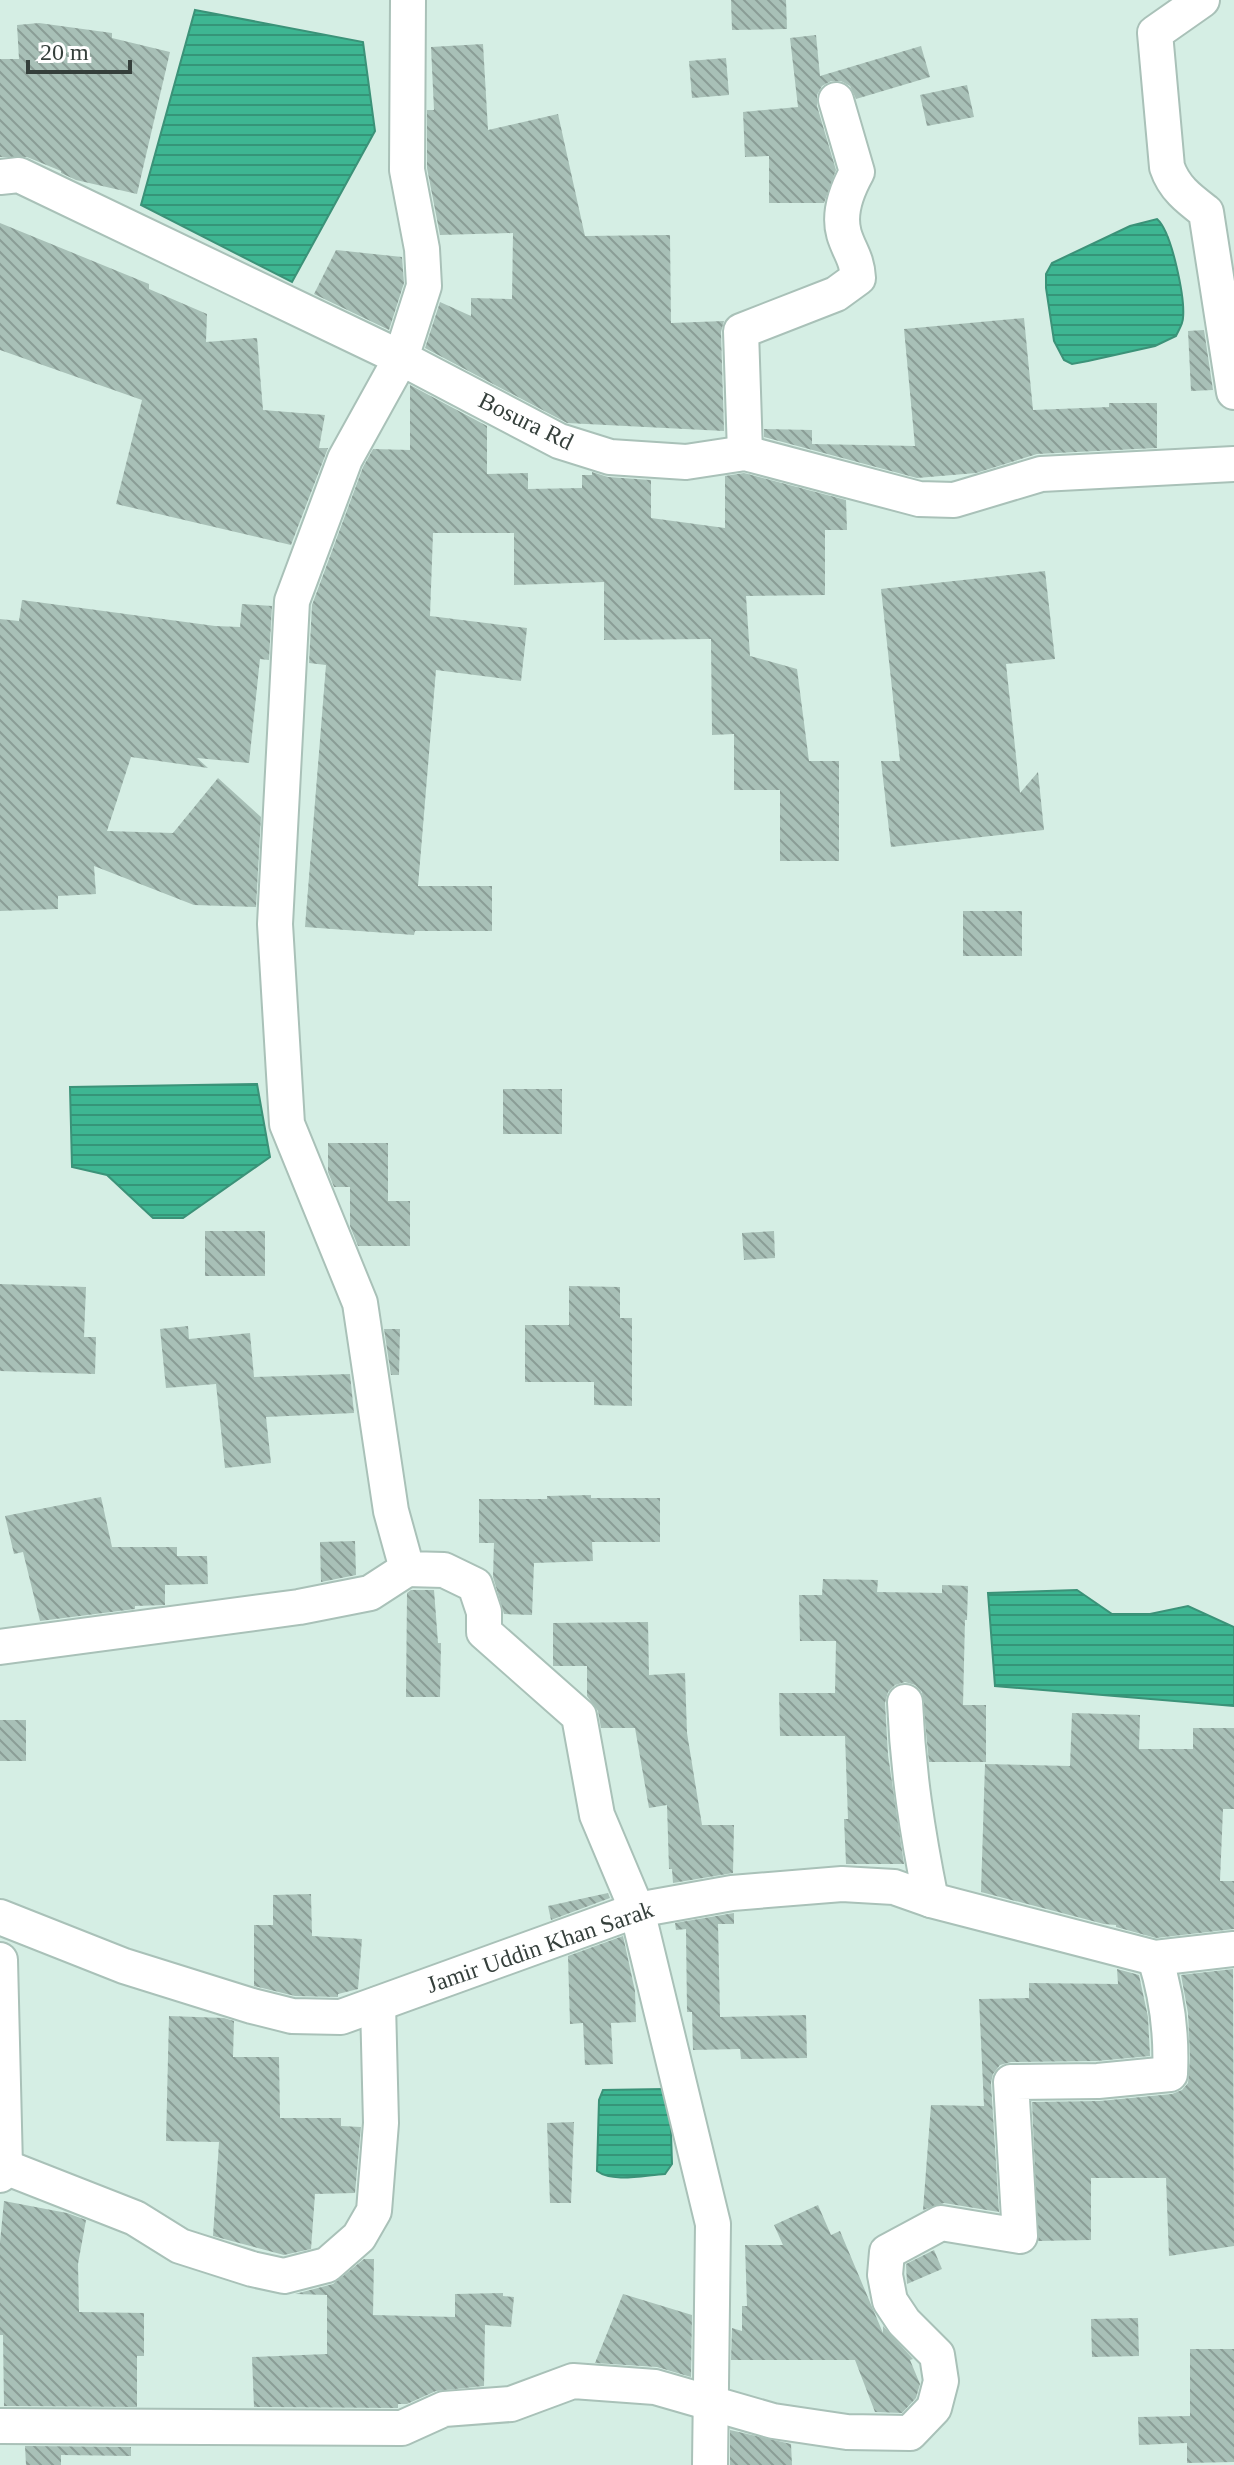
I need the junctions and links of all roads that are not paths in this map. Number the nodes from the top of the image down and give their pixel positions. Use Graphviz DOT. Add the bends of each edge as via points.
graph roads {
  1 [pos="408,0"];
  2 [pos="1202,0"];
  3 [pos="836,100"];
  4 [pos="0,177"];
  5 [pos="401,358"];
  6 [pos="1234,392"];
  7 [pos="745,453"];
  8 [pos="1234,464"];
  9 [pos="407,1569"];
  10 [pos="0,1647"];
  11 [pos="905,1702"];
  12 [pos="931,1900"];
  13 [pos="637,1910"];
  14 [pos="0,1917"];
  15 [pos="1234,1949"];
  16 [pos="1155,1958"];
  17 [pos="0,1960"];
  18 [pos="378,2004"];
  19 [pos="3,2171"];
  20 [pos="711,2403"];
  21 [pos="0,2426"];
  22 [pos="710,2465"];
  1 -- 5 [label="street" via="407,170 424,286"];
  2 -- 6 [label="street" via="1155,33 1156,48 1167,167 1182,193 1206,212"];
  3 -- 7 [label="street" via="857,172 845,194 844,233 857,261 858,278 836,294 741,331"];
  4 -- 5 [label="street, Bosura Rd" via="19,175"];
  5 -- 7 [label="street, Bosura Rd" via="559,441 610,457 686,462"];
  5 -- 9 [label="street" via="345,459 292,601 275,924 287,1124 360,1303 391,1511"];
  7 -- 8 [label="street, Bosura Rd" via="919,499 954,500 1041,474"];
  9 -- 10 [label="street" via="370,1593 299,1607"];
  9 -- 13 [label="street" via="444,1570 475,1585 484,1632 579,1716 597,1815"];
  11 -- 12 [label="street" via="907,1765"];
  12 -- 13 [label="street, Jamir Uddin Khan Sarak" via="894,1887 842,1884 732,1893"];
  12 -- 16 [label="street, Jamir Uddin Khan Sarak"];
  13 -- 18 [label="street, Jamir Uddin Khan Sarak"];
  13 -- 20 [label="street" via="713,2224"];
  14 -- 18 [label="street, Jamir Uddin Khan Sarak" via="124,1966 292,2016 341,2017"];
  15 -- 16 [label="street, Jamir Uddin Khan Sarak"];
  16 -- 20 [label="street" via="1167,1998 1170,2074 1011,2082 1020,2236 941,2223 887,2252 890,2301 937,2355 941,2381 934,2408 910,2433 847,2432 773,2421"];
  17 -- 19 [label="street"];
  18 -- 19 [label="street" via="381,2123 374,2211 359,2237 327,2265 284,2276 252,2269 180,2246 135,2218"];
  20 -- 21 [label="street" via="655,2387 573,2381 511,2404 444,2409 402,2428"];
  20 -- 22 [label="street"];
}
